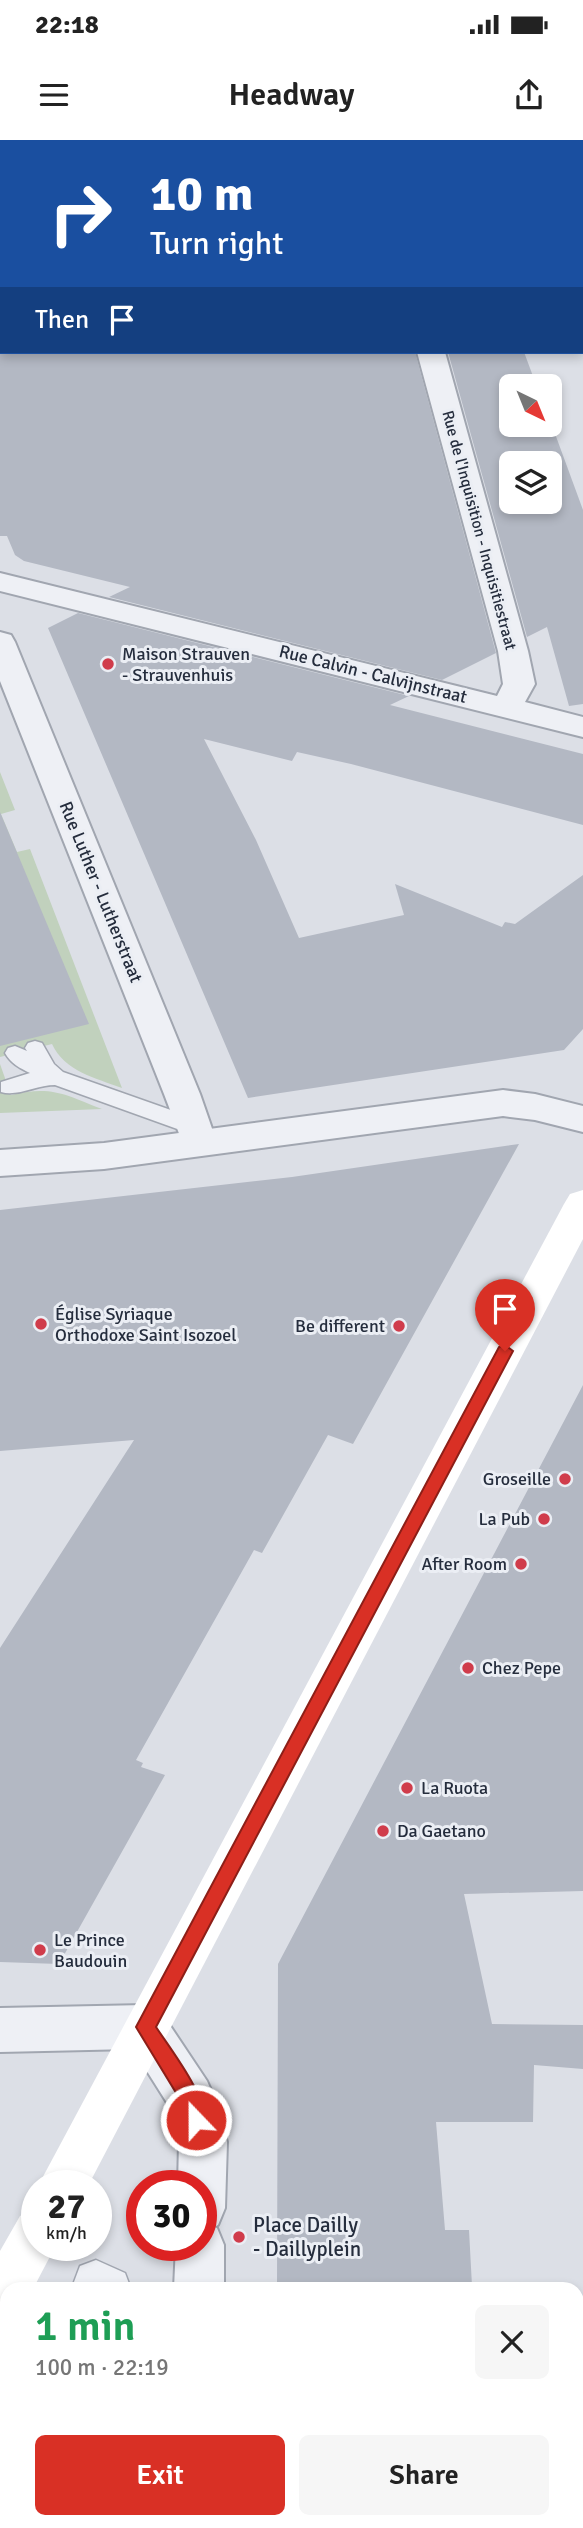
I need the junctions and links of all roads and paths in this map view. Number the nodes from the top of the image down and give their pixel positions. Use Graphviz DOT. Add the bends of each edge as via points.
graph roads {
  1 [pos="432,354"];
  2 [pos="0,582"];
  3 [pos="0,642"];
  4 [pos="507,706"];
  5 [pos="583,727"];
  6 [pos="25,1051"];
  7 [pos="53,1076"];
  8 [pos="6,1080"];
  9 [pos="583,1119"];
  10 [pos="197,1135"];
  11 [pos="0,1163"];
  12 [pos="583,1204"];
  13 [pos="145,2027"];
  14 [pos="0,2030"];
  15 [pos="70,2170"];
  16 [pos="202,2170"];
  17 [pos="21,2261"];
  18 [pos="200,2261"];
  19 [pos="10,2282"];
  20 [pos="199,2282"];
  1 -- 4 [label="street, Rue de l'Inquisition - Inquisitiestraat" via="513,651 519,684"];
  2 -- 4 [label="street, Rue Calvin - Calvijnstraat"];
  3 -- 10 [label="street, Rue Luther - Lutherstraat"];
  4 -- 5 [label="street, Rue Calvin - Calvijnstraat"];
  6 -- 7 [label="lane" via="25,1062"];
  7 -- 8 [label="lane"];
  7 -- 10 [label="lane"];
  9 -- 10 [label="street" via="503,1103"];
  10 -- 11 [label="street" via="104,1156"];
  12 -- 13 [label="main road"];
  13 -- 14 [label="street"];
  13 -- 15 [label="main road"];
  13 -- 16 [label="street" via="190,2097 203,2142"];
  17 -- 19 [label="main road"];
  18 -- 20 [label="street"];
}
